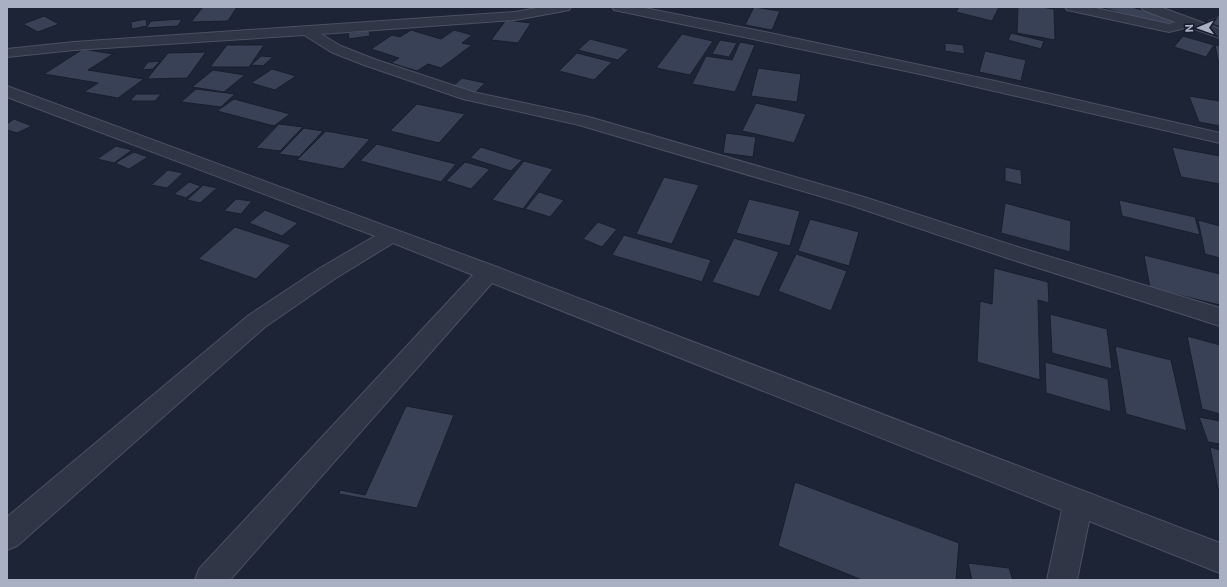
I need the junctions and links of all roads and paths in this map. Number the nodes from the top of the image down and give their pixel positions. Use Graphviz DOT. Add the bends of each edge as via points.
graph roads {
  1 [pos="564,7"];
  2 [pos="619,7"];
  3 [pos="1072,7"];
  4 [pos="1148,7"];
  5 [pos="516,12"];
  6 [pos="1188,23"];
  7 [pos="307,31"];
  8 [pos="1220,34"];
  9 [pos="7,53"];
  10 [pos="7,91"];
  11 [pos="1220,138"];
  12 [pos="392,234"];
  13 [pos="489,272"];
  14 [pos="1220,317"];
  15 [pos="1078,503"];
  16 [pos="7,536"];
  17 [pos="1220,558"];
  18 [pos="210,580"];
  19 [pos="1062,580"];
  1 -- 5 [label="street"];
  2 -- 11 [label="street" via="731,28"];
  3 -- 6 [label="street" via="1169,28"];
  4 -- 6 [label="street"];
  5 -- 7 [label="street"];
  6 -- 8 [label="street"];
  7 -- 9 [label="street" via="74,46"];
  7 -- 14 [label="street" via="336,49 469,96 583,121 857,201"];
  10 -- 12 [label="street"];
  12 -- 13 [label="street"];
  12 -- 16 [label="street" via="328,273 258,321"];
  13 -- 15 [label="street"];
  13 -- 18 [label="street"];
  15 -- 17 [label="street"];
  15 -- 19 [label="street"];
}
